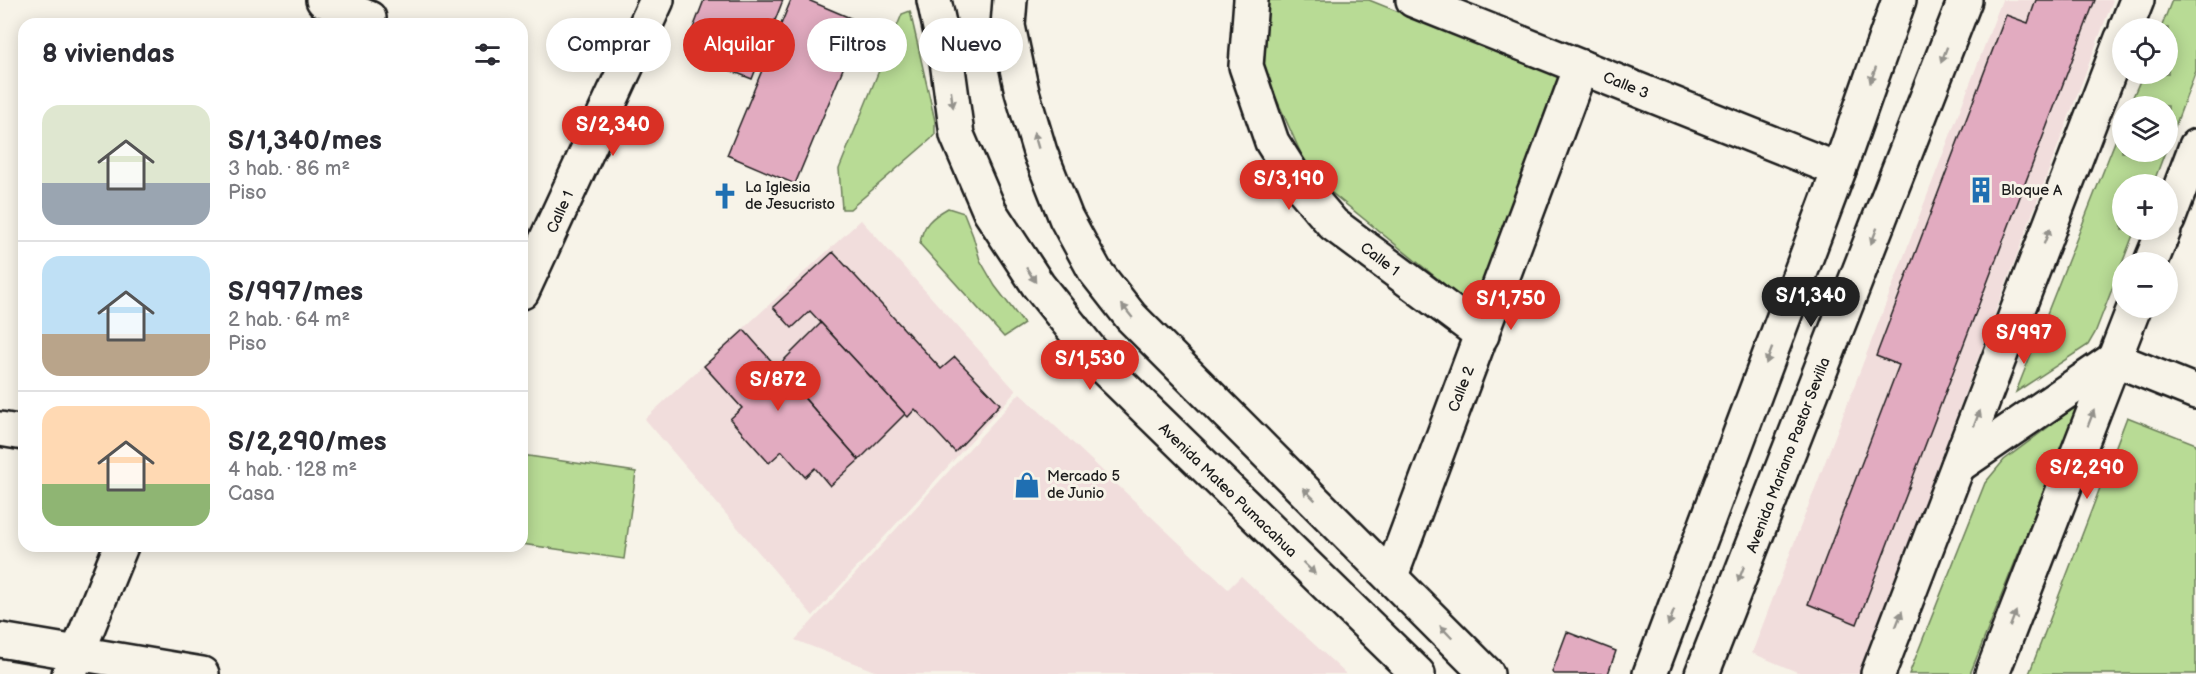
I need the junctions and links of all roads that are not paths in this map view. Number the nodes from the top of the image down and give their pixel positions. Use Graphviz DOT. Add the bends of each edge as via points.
graph roads {
  1 [pos="323,0"];
  2 [pos="657,0"];
  3 [pos="934,0"];
  4 [pos="1010,0"];
  5 [pos="1251,0"];
  6 [pos="1413,0"];
  7 [pos="1899,0"];
  8 [pos="1965,0"];
  9 [pos="2137,0"];
  10 [pos="371,14"];
  11 [pos="2130,18"];
  12 [pos="2112,64"];
  13 [pos="1581,67"];
  14 [pos="2196,146"];
  15 [pos="1839,170"];
  16 [pos="2178,194"];
  17 [pos="528,279"];
  18 [pos="2130,318"];
  19 [pos="1482,335"];
  20 [pos="2114,359"];
  21 [pos="2196,392"];
  22 [pos="0,429"];
  23 [pos="18,431"];
  24 [pos="1958,466"];
  25 [pos="119,552"];
  26 [pos="1391,576"];
  27 [pos="0,640"];
  28 [pos="74,663"];
  29 [pos="202,674"];
  30 [pos="1418,674"];
  31 [pos="1487,674"];
  32 [pos="1650,674"];
  33 [pos="1702,674"];
  34 [pos="1878,674"];
  35 [pos="1992,674"];
  1 -- 10 [label="street"];
  2 -- 17 [label="street, Calle 1"];
  3 -- 30 [label="street, Avenida Mateo Pumacahua, one-way" via="957,135 990,212 1038,285 1106,370"];
  26 -- 4 [label="street, one-way" via="1131,317 1095,271 1066,218 1040,153 1008,26"];
  5 -- 19 [label="street, Calle 1" via="1246,66 1272,142 1299,183 1333,224"];
  6 -- 13 [label="street, Calle 3"];
  7 -- 15 [label="street, one-way"];
  8 -- 33 [label="street, Avenida Mariano Pastor Sevilla, one-way"];
  9 -- 11 [label="street"];
  24 -- 12 [label="street, one-way"];
  13 -- 15 [label="street, Calle 3"];
  13 -- 19 [label="street, Calle 2"];
  14 -- 16 [label="street"];
  15 -- 32 [label="street, one-way"];
  18 -- 20 [label="street"];
  19 -- 26 [label="street, Calle 2"];
  20 -- 21 [label="street"];
  20 -- 24 [label="street"];
  35 -- 20 [label="street, one-way"];
  22 -- 23 [label="street"];
  34 -- 24 [label="street, one-way"];
  25 -- 28 [label="street"];
  31 -- 26 [label="street, one-way"];
  27 -- 28 [label="street"];
  28 -- 29 [label="street"];
}
